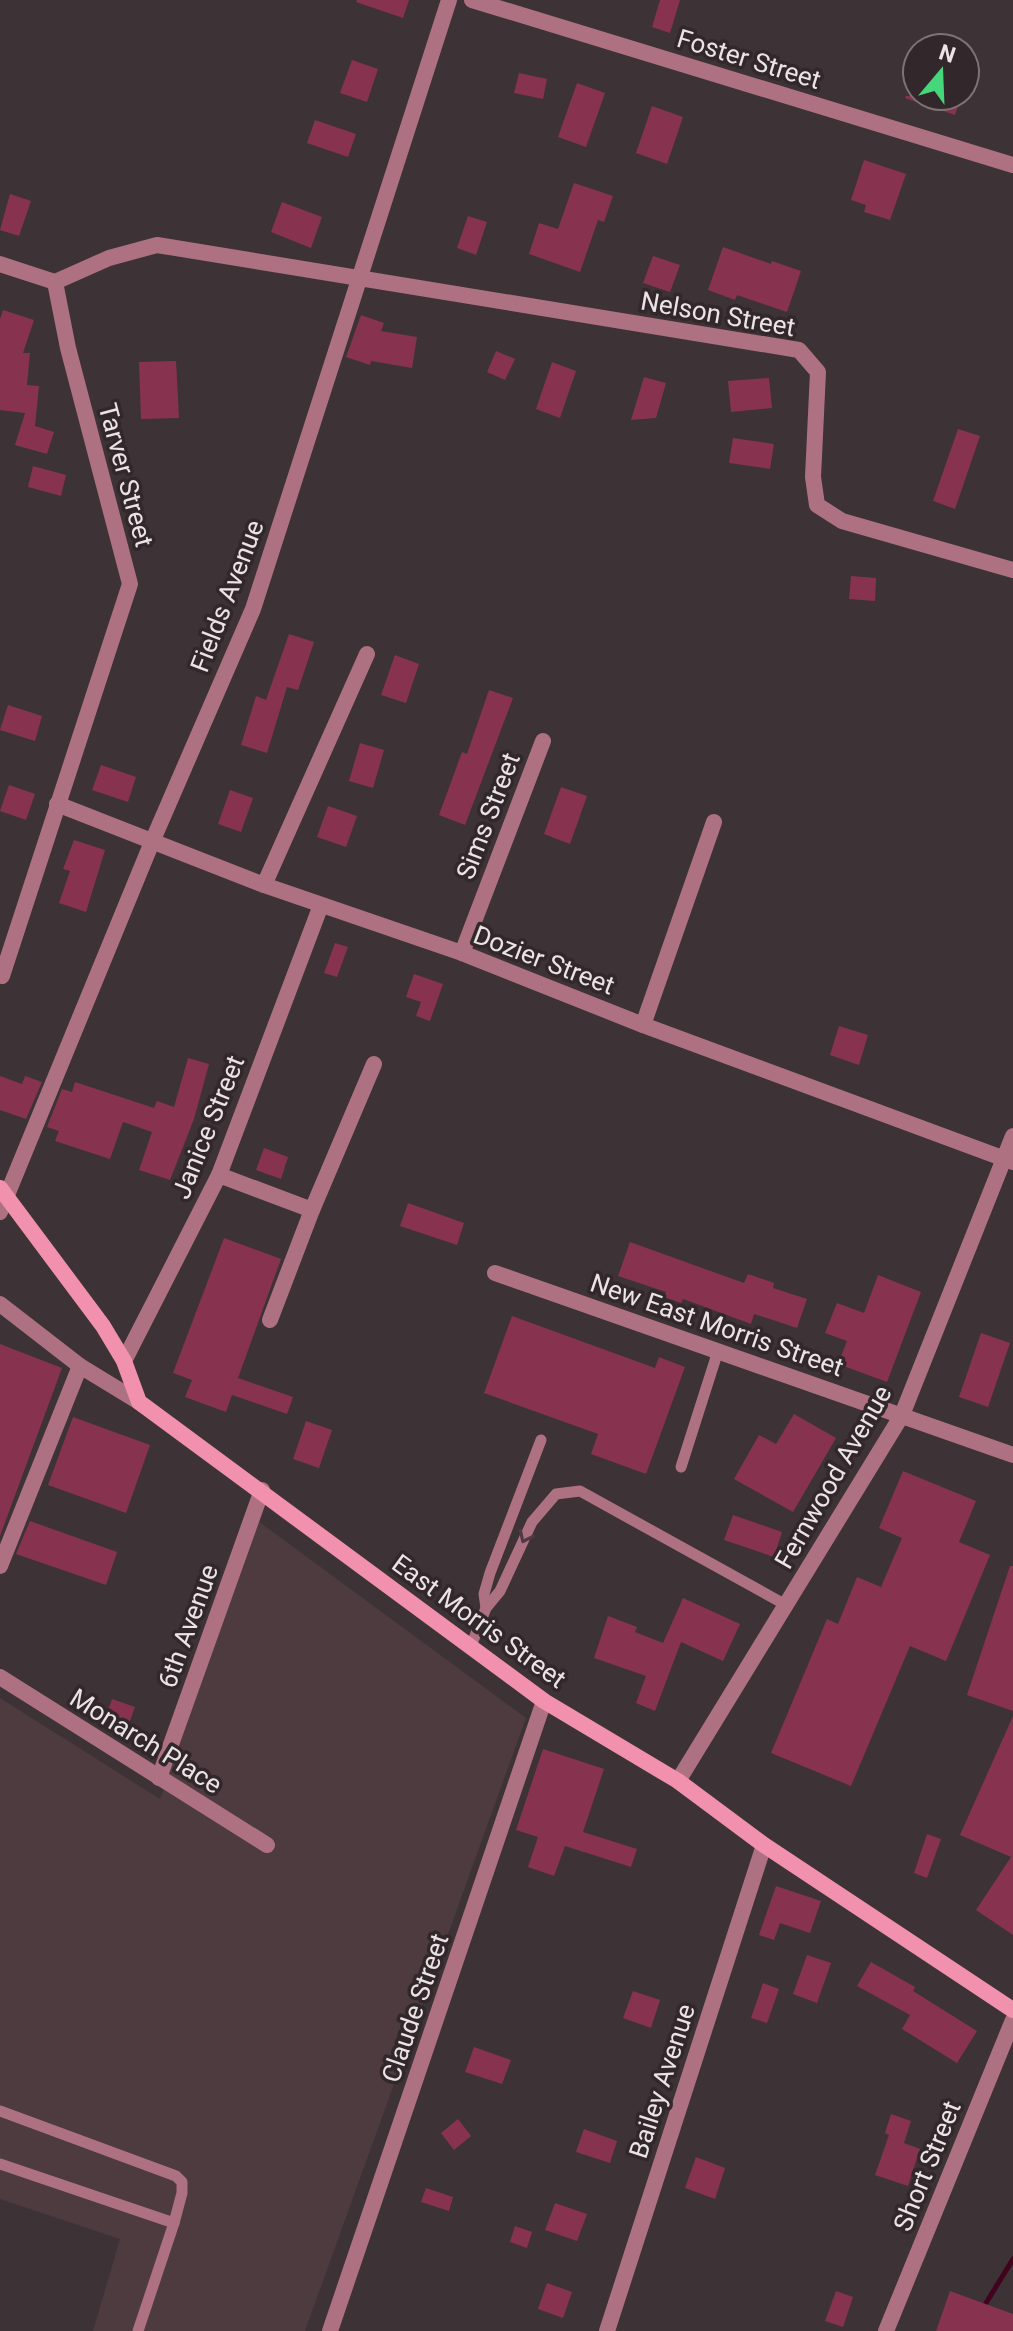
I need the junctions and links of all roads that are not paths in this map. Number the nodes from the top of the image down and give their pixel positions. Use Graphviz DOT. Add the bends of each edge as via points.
graph roads {
  1 [pos="449,0"];
  2 [pos="472,0"];
  3 [pos="1013,165"];
  4 [pos="0,264"];
  5 [pos="359,279"];
  6 [pos="55,282"];
  7 [pos="1013,570"];
  8 [pos="367,654"];
  9 [pos="543,741"];
  10 [pos="57,804"];
  11 [pos="714,822"];
  12 [pos="152,842"];
  13 [pos="264,885"];
  14 [pos="321,905"];
  15 [pos="462,953"];
  16 [pos="2,976"];
  17 [pos="643,1025"];
  18 [pos="374,1064"];
  19 [pos="1013,1136"];
  20 [pos="1008,1161"];
  21 [pos="219,1175"];
  22 [pos="4,1191"];
  23 [pos="312,1210"];
  24 [pos="0,1212"];
  25 [pos="495,1273"];
  26 [pos="0,1304"];
  27 [pos="270,1320"];
  28 [pos="718,1351"];
  29 [pos="124,1361"];
  30 [pos="80,1366"];
  31 [pos="139,1402"];
  32 [pos="902,1415"];
  33 [pos="541,1440"];
  34 [pos="1013,1455"];
  35 [pos="681,1467"];
  36 [pos="262,1490"];
  37 [pos="0,1566"];
  38 [pos="786,1605"];
  39 [pos="486,1608"];
  40 [pos="471,1646"];
  41 [pos="0,1677"];
  42 [pos="544,1701"];
  43 [pos="159,1778"];
  44 [pos="678,1781"];
  45 [pos="267,1845"];
  46 [pos="764,1845"];
  47 [pos="1013,2010"];
  48 [pos="1013,2020"];
  49 [pos="0,2111"];
  50 [pos="0,2164"];
  51 [pos="174,2223"];
  52 [pos="138,2331"];
  53 [pos="330,2331"];
  54 [pos="607,2331"];
  55 [pos="886,2331"];
  1 -- 5 [label="street, Fields Avenue"];
  2 -- 3 [label="street, Foster Street"];
  4 -- 6 [label="street"];
  5 -- 6 [label="street" via="157,245 109,258"];
  5 -- 7 [label="street, Nelson Street" via="799,350 818,372 813,477 817,505 842,521"];
  5 -- 12 [label="street, Fields Avenue" via="253,609"];
  6 -- 10 [label="street, Tarver Street" via="130,584"];
  8 -- 13 [label="street"];
  9 -- 15 [label="street, Sims Street"];
  10 -- 12 [label="street, Dozier Street"];
  10 -- 16 [label="street, Tarver Street"];
  11 -- 17 [label="street"];
  12 -- 13 [label="street, Dozier Street"];
  12 -- 22 [label="street, Fields Avenue"];
  13 -- 14 [label="street, Dozier Street"];
  14 -- 15 [label="street, Dozier Street"];
  14 -- 21 [label="street, Janice Street"];
  15 -- 17 [label="street, Dozier Street"];
  17 -- 20 [label="street, Dozier Street"];
  18 -- 23 [label="street"];
  19 -- 20 [label="street, Fernwood Avenue"];
  20 -- 32 [label="street, Fernwood Avenue"];
  21 -- 23 [label="street"];
  21 -- 29 [label="street, Janice Street"];
  22 -- 24 [label="street, Fields Avenue"];
  22 -- 29 [label="main road"];
  23 -- 27 [label="street"];
  25 -- 28 [label="street, New East Morris Street"];
  26 -- 30 [label="street"];
  28 -- 32 [label="street, New East Morris Street"];
  28 -- 35 [label="lane"];
  29 -- 31 [label="main road"];
  30 -- 31 [label="street"];
  30 -- 37 [label="street"];
  31 -- 36 [label="main road, East Morris Street"];
  32 -- 34 [label="street, New East Morris Street"];
  32 -- 38 [label="street, Fernwood Avenue"];
  33 -- 39 [label="lane" via="490,1573"];
  36 -- 40 [label="main road, East Morris Street"];
  36 -- 43 [label="street, 6th Avenue"];
  38 -- 39 [label="lane, one-way" via="580,1491 556,1494 532,1522 500,1591"];
  38 -- 44 [label="street, Fernwood Avenue"];
  39 -- 40 [label="lane"];
  40 -- 42 [label="main road, East Morris Street"];
  41 -- 43 [label="street, Monarch Place"];
  42 -- 44 [label="main road, East Morris Street"];
  42 -- 53 [label="street, Claude Street"];
  43 -- 45 [label="street, Monarch Place"];
  44 -- 46 [label="main road, East Morris Street"];
  46 -- 47 [label="main road, East Morris Street"];
  46 -- 54 [label="street, Bailey Avenue"];
  48 -- 55 [label="street, Short Street"];
  49 -- 51 [label="lane" via="176,2176 182,2193"];
  50 -- 51 [label="lane"];
  51 -- 52 [label="lane"];
}
